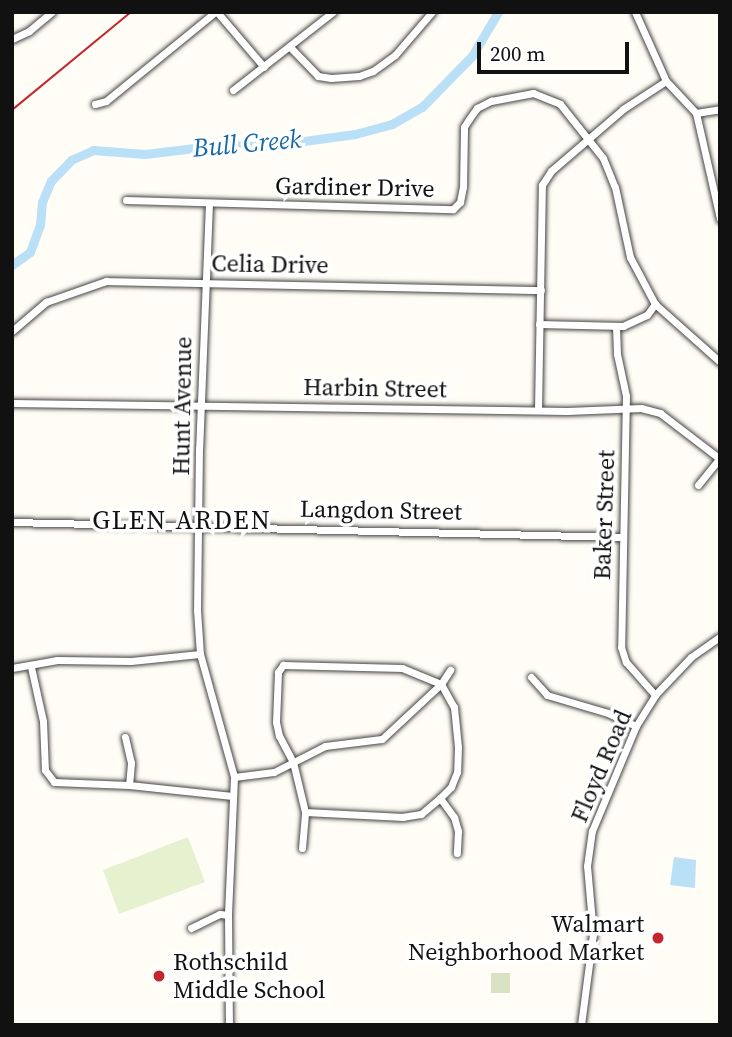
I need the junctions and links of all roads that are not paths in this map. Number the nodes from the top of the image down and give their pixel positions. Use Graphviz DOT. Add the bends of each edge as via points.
graph roads {
  1 [pos="52,12"];
  2 [pos="216,12"];
  3 [pos="333,12"];
  4 [pos="432,12"];
  5 [pos="635,12"];
  6 [pos="12,39"];
  7 [pos="291,48"];
  8 [pos="264,67"];
  9 [pos="666,81"];
  10 [pos="233,90"];
  11 [pos="95,104"];
  12 [pos="720,108"];
  13 [pos="696,113"];
  14 [pos="589,141"];
  15 [pos="715,183"];
  16 [pos="126,200"];
  17 [pos="209,203"];
  18 [pos="720,219"];
  19 [pos="204,282"];
  20 [pos="541,290"];
  21 [pos="654,304"];
  22 [pos="663,313"];
  23 [pos="647,315"];
  24 [pos="539,324"];
  25 [pos="615,326"];
  26 [pos="12,331"];
  27 [pos="720,362"];
  28 [pos="12,403"];
  29 [pos="205,405"];
  30 [pos="624,407"];
  31 [pos="538,410"];
  32 [pos="720,459"];
  33 [pos="698,485"];
  34 [pos="12,522"];
  35 [pos="198,526"];
  36 [pos="623,537"];
  37 [pos="720,637"];
  38 [pos="200,654"];
  39 [pos="31,667"];
  40 [pos="12,668"];
  41 [pos="450,670"];
  42 [pos="531,677"];
  43 [pos="441,684"];
  44 [pos="655,695"];
  45 [pos="636,726"];
  46 [pos="125,737"];
  47 [pos="293,762"];
  48 [pos="234,776"];
  49 [pos="130,785"];
  50 [pos="232,796"];
  51 [pos="440,798"];
  52 [pos="305,812"];
  53 [pos="302,848"];
  54 [pos="457,853"];
  55 [pos="228,915"];
  56 [pos="191,928"];
  57 [pos="229,1025"];
  58 [pos="581,1025"];
  1 -- 6 [label="street"];
  2 -- 8 [label="street"];
  2 -- 11 [label="street" via="106,101"];
  3 -- 7 [label="street"];
  4 -- 7 [label="street" via="395,55 359,76 318,76"];
  5 -- 9 [label="street"];
  7 -- 8 [label="street"];
  8 -- 10 [label="street"];
  9 -- 13 [label="street"];
  9 -- 14 [label="street" via="624,109"];
  12 -- 13 [label="street"];
  13 -- 15 [label="street"];
  14 -- 17 [label="street, Gardiner Drive" via="560,104 521,93 477,108 464,127 463,187 453,209"];
  14 -- 20 [label="street" via="551,171 542,185"];
  14 -- 21 [label="street, Gardiner Drive" via="603,158 615,187 630,257"];
  15 -- 18 [label="street"];
  16 -- 17 [label="street, Gardiner Drive"];
  17 -- 19 [label="street, Hunt Avenue"];
  19 -- 20 [label="street, Celia Drive"];
  19 -- 26 [label="street, Celia Drive" via="106,281 46,302"];
  19 -- 29 [label="street, Hunt Avenue"];
  20 -- 24 [label="street"];
  21 -- 22 [label="street, Gardiner Drive"];
  21 -- 23 [label="street"];
  22 -- 23 [label="street"];
  22 -- 27 [label="street, Gardiner Drive"];
  23 -- 25 [label="street"];
  24 -- 25 [label="street"];
  24 -- 31 [label="street"];
  25 -- 30 [label="street, Baker Street"];
  28 -- 29 [label="street, Harbin Street"];
  29 -- 31 [label="street, Harbin Street"];
  29 -- 35 [label="street, Hunt Avenue" via="200,416"];
  30 -- 31 [label="street, Harbin Street"];
  30 -- 32 [label="street, Harbin Street" via="660,413"];
  30 -- 36 [label="street, Baker Street"];
  32 -- 33 [label="street"];
  34 -- 35 [label="street, Langdon Street"];
  35 -- 36 [label="street, Langdon Street"];
  35 -- 38 [label="street, Hunt Avenue"];
  36 -- 44 [label="street, Baker Street" via="621,647 626,663"];
  37 -- 44 [label="street, Floyd Road" via="691,657"];
  38 -- 39 [label="street" via="131,661 57,660"];
  38 -- 48 [label="street, Hunt Avenue"];
  39 -- 40 [label="street"];
  39 -- 49 [label="street" via="43,721 46,769 54,782"];
  41 -- 43 [label="street"];
  42 -- 45 [label="street" via="547,695"];
  43 -- 47 [label="street" via="382,739 325,746"];
  43 -- 47 [label="street" via="401,667 283,665 278,672 276,722"];
  43 -- 51 [label="street" via="454,707 458,747 457,772"];
  44 -- 45 [label="street, Floyd Road"];
  45 -- 58 [label="street, Floyd Road" via="592,831 587,866 593,934"];
  46 -- 49 [label="street"];
  47 -- 48 [label="street" via="257,776"];
  47 -- 52 [label="street"];
  48 -- 50 [label="street, Hunt Avenue"];
  49 -- 50 [label="street"];
  50 -- 55 [label="street, Hunt Avenue"];
  51 -- 52 [label="street" via="421,814 403,817"];
  51 -- 54 [label="street" via="454,817"];
  52 -- 53 [label="street"];
  55 -- 56 [label="street" via="220,914"];
  55 -- 57 [label="street, Hunt Avenue"];
}
